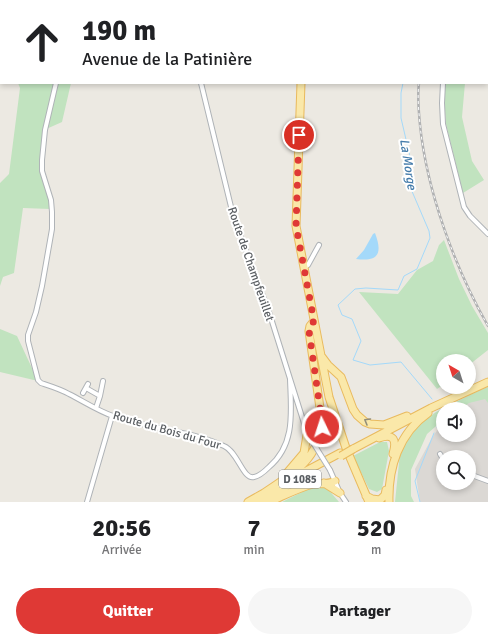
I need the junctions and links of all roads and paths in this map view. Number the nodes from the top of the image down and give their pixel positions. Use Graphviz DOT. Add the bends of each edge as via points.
graph roads {
  1 [pos="56,84"];
  2 [pos="201,84"];
  3 [pos="301,84"];
  4 [pos="443,84"];
  5 [pos="488,234"];
  6 [pos="320,245"];
  7 [pos="303,268"];
  8 [pos="314,321"];
  9 [pos="320,352"];
  10 [pos="338,373"];
  11 [pos="290,379"];
  12 [pos="326,379"];
  13 [pos="103,381"];
  14 [pos="488,381"];
  15 [pos="88,384"];
  16 [pos="476,385"];
  17 [pos="86,388"];
  18 [pos="83,393"];
  19 [pos="454,394"];
  20 [pos="100,396"];
  21 [pos="453,398"];
  22 [pos="96,408"];
  23 [pos="416,412"];
  24 [pos="112,416"];
  25 [pos="310,438"];
  26 [pos="346,451"];
  27 [pos="476,477"];
  28 [pos="488,481"];
  29 [pos="335,482"];
  30 [pos="324,483"];
  31 [pos="273,487"];
  32 [pos="340,493"];
  33 [pos="259,498"];
  34 [pos="368,499"];
  35 [pos="87,502"];
  36 [pos="248,502"];
  37 [pos="269,502"];
  38 [pos="346,502"];
  39 [pos="389,502"];
  1 -- 22 [label="street, Route du Bois du Four" via="45,130 42,166 52,212 52,229 42,286 28,341 41,383"];
  2 -- 11 [label="street, Route de Champfeuillet" via="233,215 270,315"];
  3 -- 7 [label="main road" via="296,226"];
  4 -- 5 [label="street" via="443,124 463,202 470,216"];
  6 -- 7 [label="street"];
  7 -- 8 [label="main road"];
  8 -- 9 [label="main road"];
  8 -- 31 [label="main road" via="309,331 321,415 320,436 309,458"];
  9 -- 10 [label="main road" via="328,365"];
  9 -- 12 [label="main road"];
  10 -- 12 [label="main road" via="329,375"];
  23 -- 10 [label="main road, one-way" via="384,425 370,424 353,409"];
  11 -- 24 [label="street, Route du Bois du Four" via="291,417 288,441 272,465 253,478 245,474 231,450 215,442"];
  11 -- 25 [label="street, Route de Champfeuillet"];
  12 -- 26 [label="main road"];
  13 -- 20 [label="street"];
  14 -- 16 [label="main road, D 1085"];
  14 -- 21 [label="main road, D 1085"];
  15 -- 17 [label="street"];
  17 -- 18 [label="street"];
  17 -- 20 [label="street"];
  19 -- 23 [label="main road, D 1085"];
  20 -- 22 [label="street"];
  21 -- 26 [label="main road, D 1085"];
  21 -- 39 [label="main road" via="422,417 406,434 393,465"];
  22 -- 24 [label="street, Route du Bois du Four"];
  23 -- 26 [label="main road, D 1085"];
  24 -- 35 [label="street"];
  25 -- 29 [label="street, Route de Champfeuillet, bridge"];
  25 -- 31 [label="main road" via="301,457"];
  26 -- 33 [label="main road, D 1085"];
  26 -- 34 [label="main road"];
  26 -- 34 [label="main road" via="386,436 393,438 395,443 385,495 380,500"];
  27 -- 28 [label="street"];
  29 -- 30 [label="main road"];
  29 -- 32 [label="street, Route de Champfeuillet"];
  30 -- 32 [label="main road"];
  30 -- 37 [label="main road" via="311,485"];
  31 -- 33 [label="main road"];
  32 -- 38 [label="street, Route de Champfeuillet"];
  33 -- 36 [label="main road, D 1085"];
}
